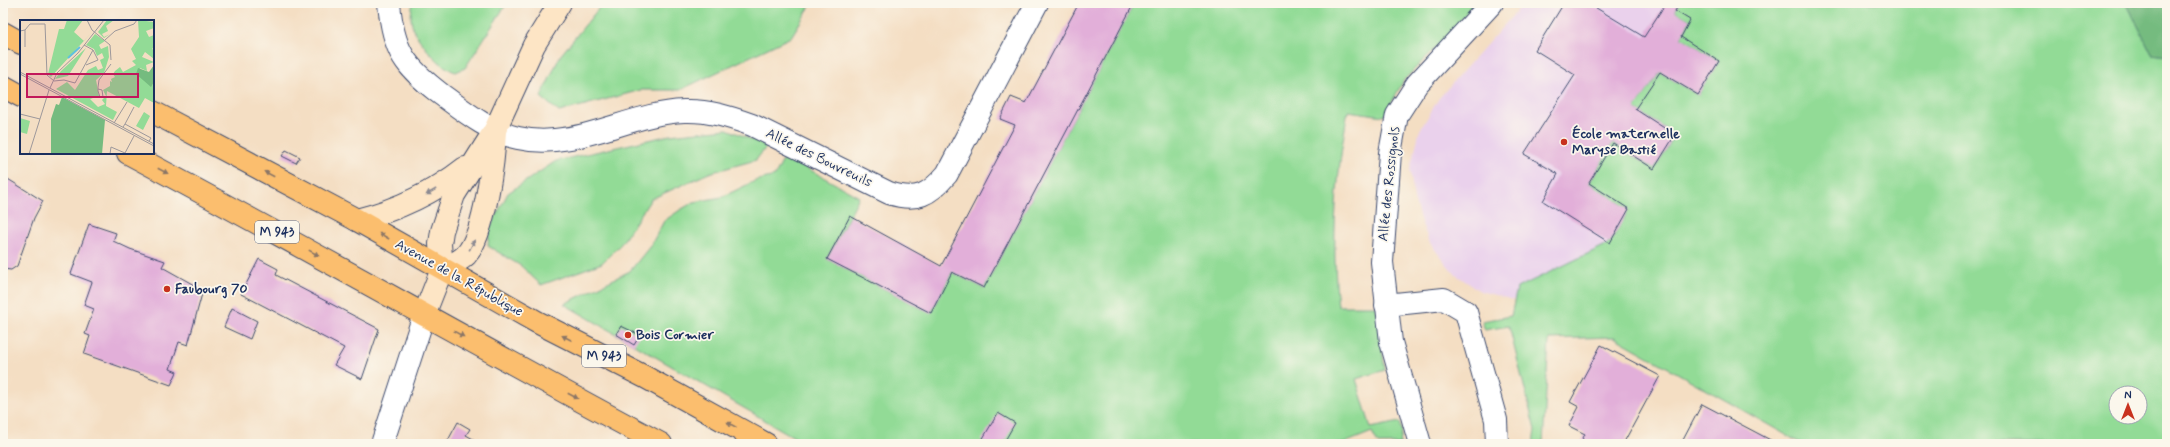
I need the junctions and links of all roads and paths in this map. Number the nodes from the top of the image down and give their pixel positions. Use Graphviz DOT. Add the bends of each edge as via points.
graph roads {
  1 [pos="389,3"];
  2 [pos="560,3"];
  3 [pos="1038,3"];
  4 [pos="1492,3"];
  5 [pos="3,34"];
  6 [pos="20,42"];
  7 [pos="3,86"];
  8 [pos="20,95"];
  9 [pos="154,113"];
  10 [pos="495,130"];
  11 [pos="482,150"];
  12 [pos="130,154"];
  13 [pos="357,220"];
  14 [pos="442,268"];
  15 [pos="1386,305"];
  16 [pos="424,315"];
  17 [pos="382,444"];
  18 [pos="661,444"];
  19 [pos="766,444"];
  20 [pos="1420,444"];
  21 [pos="1497,444"];
  1 -- 10 [label="street, Allée des Bouvreuils" via="398,50 417,76"];
  2 -- 10 [label="main road" via="534,45"];
  3 -- 10 [label="street, Allée des Bouvreuils" via="947,174 921,196 909,197 889,193 752,125 709,112 673,112 585,134 542,141 518,138"];
  4 -- 15 [label="street, Allée des Rossignols" via="1417,84 1397,115 1390,153 1382,262"];
  5 -- 6 [label="main road"];
  7 -- 8 [label="main road"];
  13 -- 9 [label="main road, Avenue de la République / M 943, one-way"];
  10 -- 11 [label="main road"];
  14 -- 10 [label="main road, one-way" via="460,260 474,242 491,178"];
  11 -- 13 [label="main road, one-way" via="445,184 402,207"];
  11 -- 14 [label="main road" via="454,195 440,244"];
  12 -- 16 [label="main road, M 943, one-way" via="361,278"];
  14 -- 13 [label="main road, Avenue de la République / M 943, one-way"];
  14 -- 16 [label="main road"];
  19 -- 14 [label="main road, Avenue de la République / M 943, one-way" via="645,377 537,322"];
  15 -- 20 [label="street, Allée des Rossignols" via="1391,342"];
  15 -- 21 [label="street" via="1444,299 1466,312 1496,420"];
  16 -- 17 [label="street"];
  16 -- 18 [label="main road, M 943, one-way"];
}
